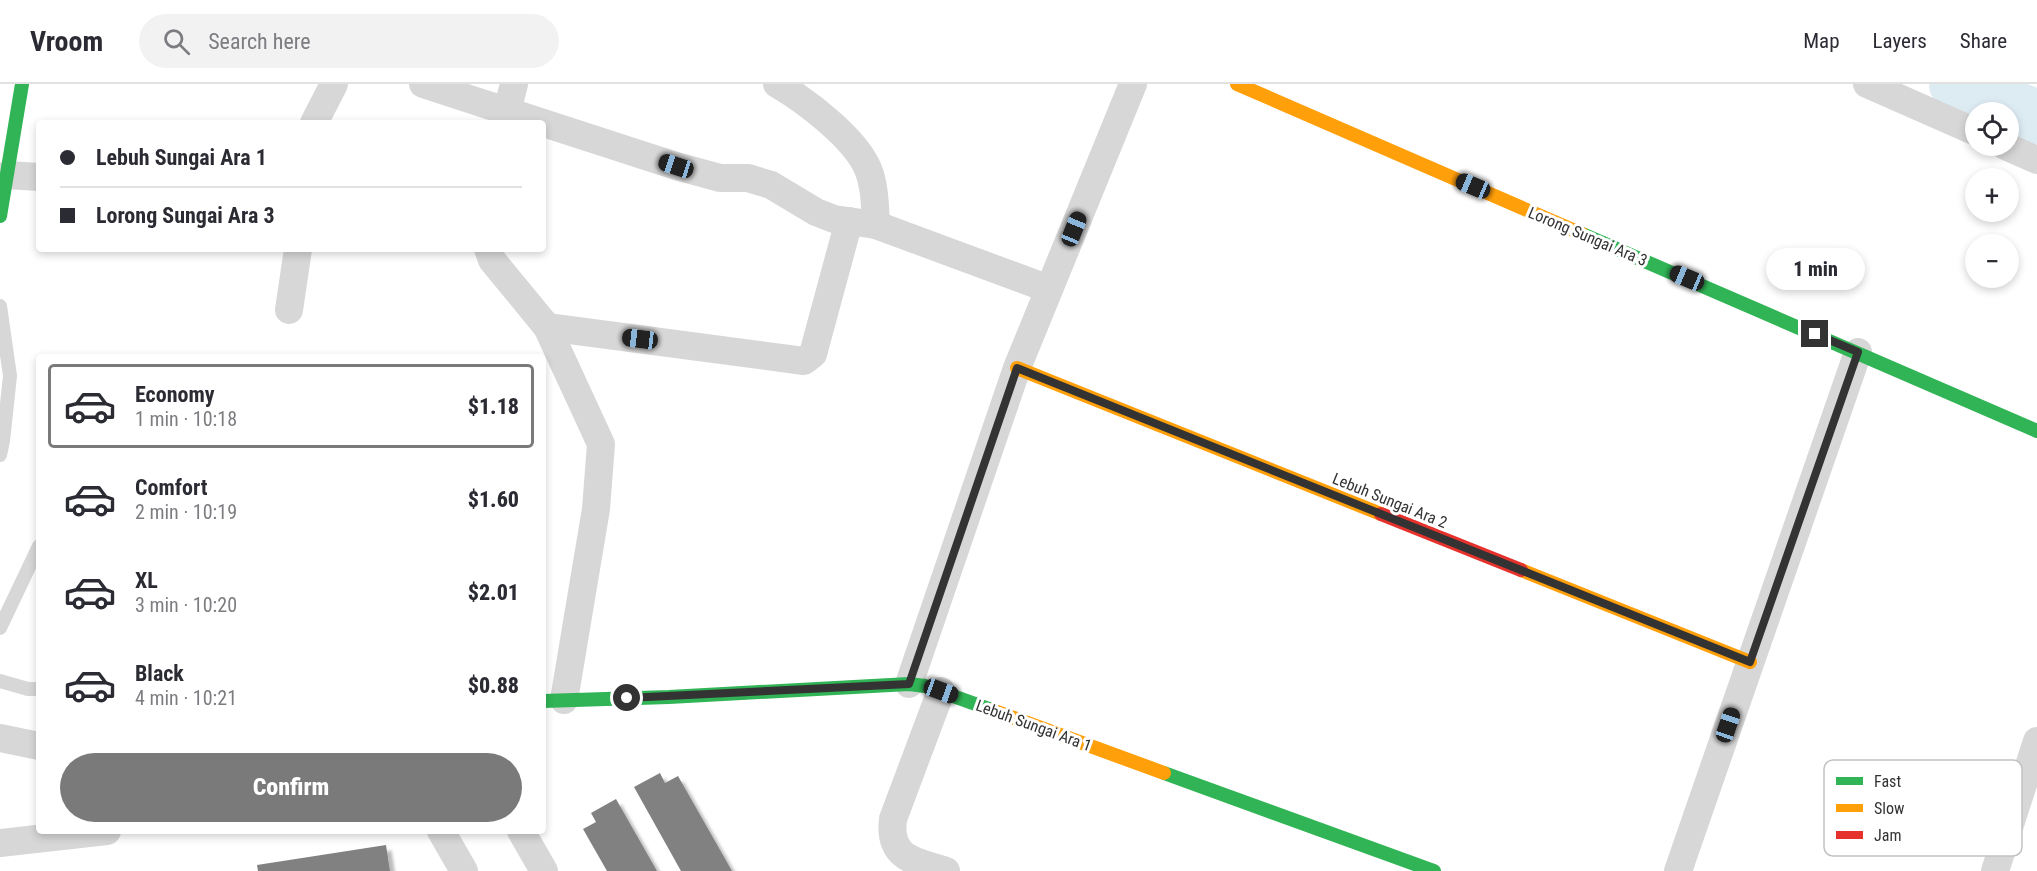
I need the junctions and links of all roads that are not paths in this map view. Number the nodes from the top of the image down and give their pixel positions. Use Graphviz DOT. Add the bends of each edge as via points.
graph roads {
  1 [pos="22,84"];
  2 [pos="334,84"];
  3 [pos="423,84"];
  4 [pos="514,84"];
  5 [pos="777,84"];
  6 [pos="1133,84"];
  7 [pos="1237,84"];
  8 [pos="1867,84"];
  9 [pos="506,117"];
  10 [pos="316,120"];
  11 [pos="1965,127"];
  12 [pos="546,129"];
  13 [pos="2019,152"];
  14 [pos="2037,160"];
  15 [pos="7,175"];
  16 [pos="36,177"];
  17 [pos="0,216"];
  18 [pos="862,223"];
  19 [pos="298,252"];
  20 [pos="489,252"];
  21 [pos="1049,289"];
  22 [pos="0,306"];
  23 [pos="289,310"];
  24 [pos="547,327"];
  25 [pos="1858,352"];
  26 [pos="1017,368"];
  27 [pos="2037,431"];
  28 [pos="0,455"];
  29 [pos="36,552"];
  30 [pos="0,628"];
  31 [pos="1750,662"];
  32 [pos="0,681"];
  33 [pos="909,684"];
  34 [pos="36,689"];
  35 [pos="941,691"];
  36 [pos="554,700"];
  37 [pos="0,738"];
  38 [pos="2037,741"];
  39 [pos="36,745"];
  40 [pos="2022,787"];
  41 [pos="80,834"];
  42 [pos="443,834"];
  43 [pos="523,834"];
  44 [pos="0,843"];
  45 [pos="2000,856"];
  46 [pos="464,871"];
  47 [pos="544,871"];
  48 [pos="946,871"];
  49 [pos="1434,871"];
  50 [pos="1678,871"];
  51 [pos="1995,871"];
  1 -- 15 [label="street"];
  2 -- 10 [label="street"];
  3 -- 9 [label="street"];
  4 -- 9 [label="street"];
  5 -- 18 [label="street" via="844,134 860,153 869,171 874,198"];
  6 -- 21 [label="street"];
  7 -- 25 [label="street, Lorong Sungai Ara 3"];
  8 -- 11 [label="street"];
  12 -- 18 [label="street" via="720,178 748,178 771,185 816,212"];
  13 -- 14 [label="street"];
  15 -- 16 [label="street"];
  15 -- 17 [label="street"];
  18 -- 21 [label="street"];
  18 -- 24 [label="street" via="813,354 804,361"];
  19 -- 23 [label="street"];
  20 -- 24 [label="street"];
  21 -- 26 [label="street"];
  22 -- 28 [label="lane" via="10,376"];
  24 -- 36 [label="street" via="601,444 596,509"];
  25 -- 27 [label="street, Lorong Sungai Ara 3"];
  25 -- 31 [label="street"];
  26 -- 31 [label="street, Lebuh Sungai Ara 2"];
  26 -- 33 [label="street"];
  29 -- 30 [label="lane"];
  31 -- 50 [label="street"];
  32 -- 34 [label="lane"];
  33 -- 35 [label="street, Lebuh Sungai Ara 1"];
  33 -- 36 [label="street, Lebuh Sungai Ara 1"];
  35 -- 48 [label="street" via="892,819 891,831 899,852"];
  35 -- 49 [label="street, Lebuh Sungai Ara 1"];
  37 -- 39 [label="street"];
  38 -- 40 [label="street"];
  41 -- 44 [label="street"];
  42 -- 46 [label="street"];
  43 -- 47 [label="street"];
  45 -- 51 [label="street"];
}
